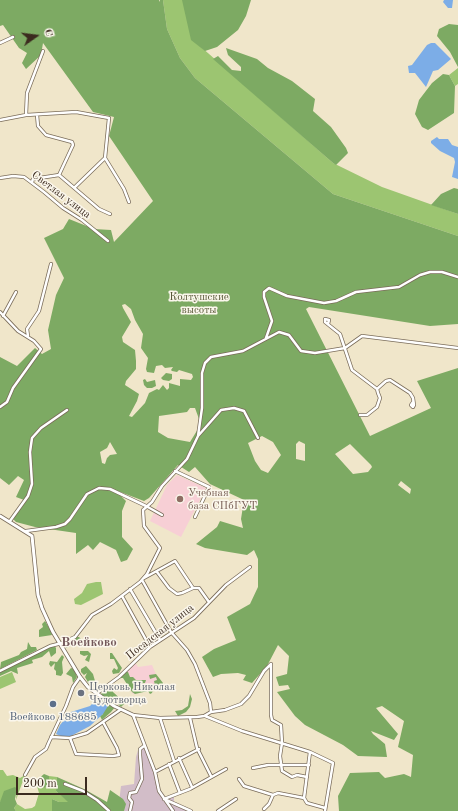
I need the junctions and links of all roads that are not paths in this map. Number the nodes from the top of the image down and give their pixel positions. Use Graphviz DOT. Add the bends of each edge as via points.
graph roads {
  1 [pos="13,37"];
  2 [pos="0,43"];
  3 [pos="43,52"];
  4 [pos="26,115"];
  5 [pos="37,115"];
  6 [pos="0,120"];
  7 [pos="105,158"];
  8 [pos="59,175"];
  9 [pos="0,178"];
  10 [pos="32,182"];
  11 [pos="75,187"];
  12 [pos="129,202"];
  13 [pos="110,214"];
  14 [pos="108,241"];
  15 [pos="52,264"];
  16 [pos="458,277"];
  17 [pos="16,292"];
  18 [pos="0,312"];
  19 [pos="3,316"];
  20 [pos="328,324"];
  21 [pos="28,336"];
  22 [pos="266,338"];
  23 [pos="345,348"];
  24 [pos="458,348"];
  25 [pos="377,389"];
  26 [pos="413,402"];
  27 [pos="0,407"];
  28 [pos="67,410"];
  29 [pos="360,415"];
  30 [pos="198,436"];
  31 [pos="258,438"];
  32 [pos="175,471"];
  33 [pos="146,506"];
  34 [pos="0,516"];
  35 [pos="162,516"];
  36 [pos="194,517"];
  37 [pos="10,521"];
  38 [pos="26,531"];
  39 [pos="250,567"];
  40 [pos="156,572"];
  41 [pos="142,580"];
  42 [pos="193,588"];
  43 [pos="130,589"];
  44 [pos="122,596"];
  45 [pos="209,602"];
  46 [pos="171,632"];
  47 [pos="56,638"];
  48 [pos="160,640"];
  49 [pos="55,644"];
  50 [pos="60,644"];
  51 [pos="150,647"];
  52 [pos="0,671"];
  53 [pos="80,678"];
  54 [pos="97,693"];
  55 [pos="120,710"];
  56 [pos="211,712"];
  57 [pos="133,715"];
  58 [pos="204,716"];
  59 [pos="160,718"];
  60 [pos="190,718"];
  61 [pos="103,722"];
  62 [pos="51,737"];
  63 [pos="70,738"];
  64 [pos="282,743"];
  65 [pos="144,746"];
  66 [pos="198,750"];
  67 [pos="310,752"];
  68 [pos="179,758"];
  69 [pos="174,761"];
  70 [pos="170,764"];
  71 [pos="282,765"];
  72 [pos="309,765"];
  73 [pos="253,768"];
  74 [pos="226,770"];
  75 [pos="155,772"];
  76 [pos="26,774"];
  77 [pos="212,776"];
  78 [pos="307,777"];
  79 [pos="239,779"];
  80 [pos="65,784"];
  81 [pos="192,787"];
  82 [pos="180,793"];
  83 [pos="273,794"];
  84 [pos="304,798"];
  85 [pos="163,799"];
  86 [pos="236,799"];
  87 [pos="264,809"];
  88 [pos="325,809"];
  89 [pos="109,811"];
  90 [pos="130,811"];
  91 [pos="173,811"];
  92 [pos="191,811"];
  93 [pos="218,811"];
  1 -- 2 [label="street"];
  3 -- 4 [label="street" via="27,93"];
  4 -- 5 [label="street"];
  4 -- 6 [label="street"];
  5 -- 7 [label="street" via="76,112 109,118"];
  5 -- 8 [label="street" via="38,126 46,135 72,142 73,145"];
  7 -- 11 [label="street"];
  7 -- 12 [label="street"];
  8 -- 10 [label="street" via="33,179"];
  8 -- 11 [label="street"];
  9 -- 10 [label="street, Светлая улица" via="19,176"];
  10 -- 14 [label="street, Светлая улица" via="54,202"];
  11 -- 13 [label="street" via="99,209"];
  15 -- 21 [label="street" via="40,311 27,329"];
  16 -- 22 [label="street" via="442,272 430,272 399,287 356,292 324,304 288,297 269,288 264,292 264,297 272,321"];
  17 -- 19 [label="street"];
  18 -- 19 [label="street"];
  19 -- 21 [label="street" via="18,331"];
  20 -- 23 [label="street" via="340,334"];
  21 -- 27 [label="street" via="41,349 13,388 7,402"];
  22 -- 23 [label="street" via="284,332 301,351 315,353"];
  22 -- 30 [label="street" via="242,351 207,360 202,373 202,408"];
  23 -- 24 [label="street" via="362,336"];
  23 -- 25 [label="street" via="352,370"];
  25 -- 26 [label="street" via="390,380 410,393"];
  25 -- 29 [label="street" via="380,398 377,407 367,415"];
  28 -- 37 [label="street" via="41,428 32,438 32,484 28,496"];
  30 -- 31 [label="street" via="222,410 234,408 244,411"];
  30 -- 32 [label="street" via="187,459"];
  32 -- 33 [label="street" via="152,502"];
  32 -- 36 [label="street" via="209,487"];
  33 -- 35 [label="street"];
  33 -- 38 [label="street" via="110,489 99,488 87,494 65,524"];
  33 -- 41 [label="street" via="143,510 144,526 160,548 152,567"];
  34 -- 37 [label="street"];
  37 -- 38 [label="street"];
  38 -- 47 [label="street" via="34,540 38,595"];
  39 -- 45 [label="street, Посадская улица"];
  40 -- 41 [label="street"];
  40 -- 42 [label="street" via="177,594"];
  40 -- 42 [label="street" via="176,561"];
  41 -- 43 [label="street"];
  41 -- 46 [label="street"];
  42 -- 45 [label="street" via="198,588"];
  43 -- 44 [label="street"];
  43 -- 48 [label="street"];
  44 -- 50 [label="street" via="92,615 75,637"];
  44 -- 51 [label="street"];
  45 -- 46 [label="street, Посадская улица" via="194,618"];
  46 -- 48 [label="street, Посадская улица"];
  46 -- 56 [label="street" via="196,664"];
  47 -- 49 [label="street"];
  47 -- 50 [label="street"];
  48 -- 51 [label="street, Посадская улица"];
  49 -- 50 [label="street"];
  49 -- 52 [label="street"];
  50 -- 53 [label="street"];
  51 -- 54 [label="street, Посадская улица"];
  53 -- 54 [label="street"];
  53 -- 62 [label="street" via="73,687 66,708"];
  54 -- 55 [label="street"];
  55 -- 57 [label="street"];
  55 -- 61 [label="street"];
  56 -- 58 [label="street"];
  56 -- 64 [label="street" via="241,704 271,664 271,715 272,720 281,726"];
  57 -- 59 [label="street"];
  57 -- 65 [label="street"];
  58 -- 60 [label="street"];
  58 -- 64 [label="street"];
  59 -- 60 [label="street"];
  59 -- 69 [label="street"];
  60 -- 66 [label="street"];
  61 -- 63 [label="street" via="87,733"];
  61 -- 63 [label="street" via="119,755 76,754"];
  62 -- 63 [label="street"];
  62 -- 76 [label="street" via="46,749 35,757"];
  64 -- 67 [label="street"];
  64 -- 71 [label="street"];
  65 -- 75 [label="street"];
  65 -- 90 [label="street" via="140,749 142,779 136,792 130,793"];
  66 -- 68 [label="street"];
  66 -- 77 [label="street"];
  67 -- 72 [label="street"];
  67 -- 88 [label="street" via="333,763"];
  68 -- 69 [label="street"];
  68 -- 81 [label="street"];
  69 -- 70 [label="street"];
  70 -- 75 [label="street"];
  70 -- 82 [label="street"];
  71 -- 72 [label="street"];
  71 -- 73 [label="street"];
  71 -- 78 [label="street" via="282,770 292,777"];
  72 -- 78 [label="street"];
  74 -- 77 [label="street"];
  75 -- 85 [label="street" via="157,786"];
  77 -- 81 [label="street"];
  78 -- 84 [label="street"];
  79 -- 83 [label="street" via="244,786"];
  80 -- 89 [label="street" via="83,791"];
  81 -- 82 [label="street"];
  82 -- 85 [label="street"];
  83 -- 84 [label="street"];
  83 -- 87 [label="street"];
  84 -- 88 [label="street" via="307,803"];
  85 -- 91 [label="street"];
  85 -- 92 [label="street"];
  86 -- 93 [label="street"];
}
